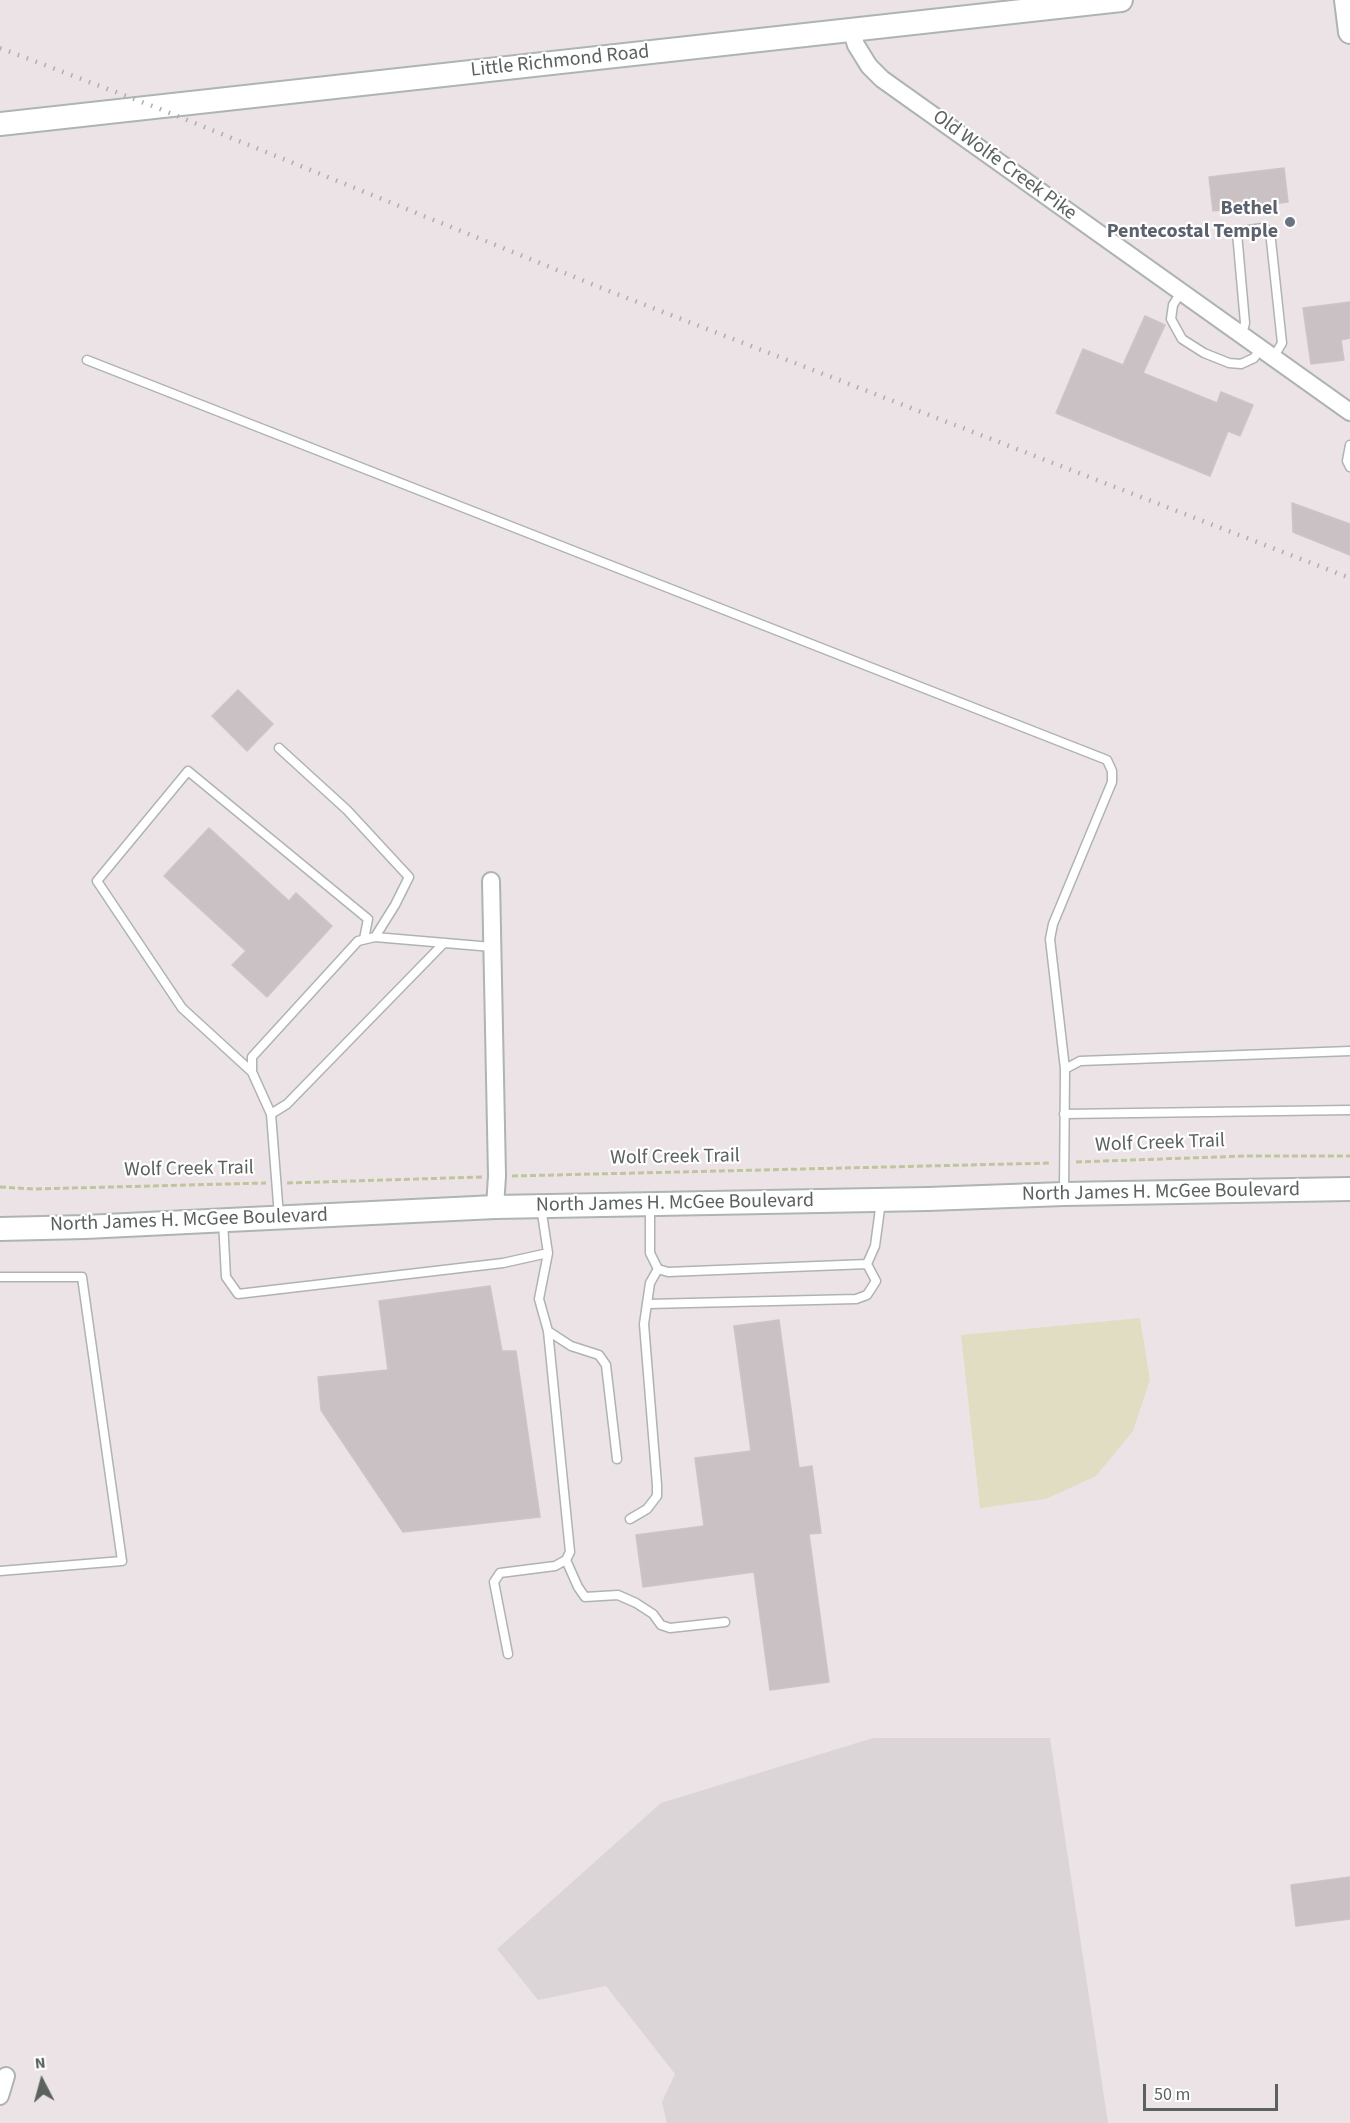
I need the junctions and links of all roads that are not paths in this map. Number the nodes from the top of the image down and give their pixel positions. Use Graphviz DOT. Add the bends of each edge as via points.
graph roads {
  1 [pos="1121,0"];
  2 [pos="1346,0"];
  3 [pos="851,29"];
  4 [pos="1350,32"];
  5 [pos="0,124"];
  6 [pos="1181,292"];
  7 [pos="1237,333"];
  8 [pos="1266,353"];
  9 [pos="87,360"];
  10 [pos="1350,412"];
  11 [pos="1350,445"];
  12 [pos="1350,467"];
  13 [pos="279,748"];
  14 [pos="491,881"];
  15 [pos="375,937"];
  16 [pos="364,939"];
  17 [pos="444,943"];
  18 [pos="492,947"];
  19 [pos="1350,1051"];
  20 [pos="1065,1069"];
  21 [pos="252,1072"];
  22 [pos="1350,1110"];
  23 [pos="271,1114"];
  24 [pos="1064,1114"];
  25 [pos="1350,1189"];
  26 [pos="1064,1194"];
  27 [pos="881,1200"];
  28 [pos="650,1204"];
  29 [pos="541,1206"];
  30 [pos="495,1207"];
  31 [pos="279,1218"];
  32 [pos="223,1220"];
  33 [pos="0,1228"];
  34 [pos="548,1253"];
  35 [pos="867,1264"];
  36 [pos="658,1269"];
  37 [pos="0,1277"];
  38 [pos="648,1304"];
  39 [pos="548,1331"];
  40 [pos="617,1458"];
  41 [pos="630,1519"];
  42 [pos="566,1560"];
  43 [pos="0,1571"];
  44 [pos="725,1622"];
  45 [pos="508,1654"];
  46 [pos="6,2076"];
  47 [pos="0,2096"];
  1 -- 3 [label="main road, Little Richmond Road"];
  2 -- 4 [label="main road"];
  3 -- 5 [label="main road, Little Richmond Road"];
  3 -- 6 [label="street, Old Wolfe Creek Pike" via="869,66 882,79"];
  6 -- 7 [label="street, Old Wolfe Creek Pike"];
  6 -- 8 [label="lane" via="1173,305 1171,320 1182,339 1229,363 1241,364"];
  7 -- 8 [label="street, Old Wolfe Creek Pike"];
  7 -- 8 [label="lane" via="1245,322 1237,233 1263,228 1270,231 1282,343 1280,350"];
  8 -- 10 [label="street, Old Wolfe Creek Pike"];
  9 -- 20 [label="lane" via="1107,760 1112,782 1050,939"];
  11 -- 12 [label="lane"];
  13 -- 15 [label="lane" via="346,810 409,877"];
  14 -- 18 [label="street"];
  15 -- 16 [label="lane"];
  15 -- 17 [label="lane"];
  16 -- 21 [label="lane" via="358,940 252,1057"];
  16 -- 21 [label="lane" via="368,919 188,771 97,881 182,1008"];
  17 -- 18 [label="lane"];
  17 -- 23 [label="lane" via="287,1104"];
  18 -- 30 [label="street"];
  19 -- 20 [label="lane" via="1080,1060"];
  20 -- 24 [label="lane"];
  21 -- 23 [label="lane"];
  22 -- 24 [label="lane"];
  23 -- 31 [label="lane"];
  24 -- 26 [label="lane"];
  25 -- 26 [label="main road, North James H. McGee Boulevard"];
  26 -- 27 [label="main road, North James H. McGee Boulevard"];
  27 -- 28 [label="main road, North James H. McGee Boulevard"];
  27 -- 35 [label="lane" via="875,1246"];
  28 -- 29 [label="main road, North James H. McGee Boulevard"];
  28 -- 36 [label="lane" via="650,1253"];
  29 -- 30 [label="main road, North James H. McGee Boulevard"];
  29 -- 34 [label="lane"];
  30 -- 31 [label="main road, North James H. McGee Boulevard"];
  31 -- 32 [label="main road, North James H. McGee Boulevard"];
  32 -- 33 [label="main road, North James H. McGee Boulevard"];
  32 -- 34 [label="lane" via="226,1277 238,1294 503,1263"];
  34 -- 39 [label="lane" via="539,1299"];
  35 -- 36 [label="lane" via="668,1272"];
  35 -- 38 [label="lane" via="876,1281 867,1295 856,1299"];
  36 -- 38 [label="lane" via="650,1283"];
  37 -- 43 [label="lane" via="82,1277 122,1561"];
  38 -- 41 [label="lane" via="644,1324 657,1496 647,1509"];
  39 -- 40 [label="lane" via="571,1346 599,1355 606,1365"];
  39 -- 42 [label="lane" via="570,1552"];
  42 -- 44 [label="lane" via="585,1598 618,1596 636,1603 670,1628"];
  42 -- 45 [label="lane" via="555,1566 500,1573 494,1582"];
  46 -- 47 [label="street"];
}
